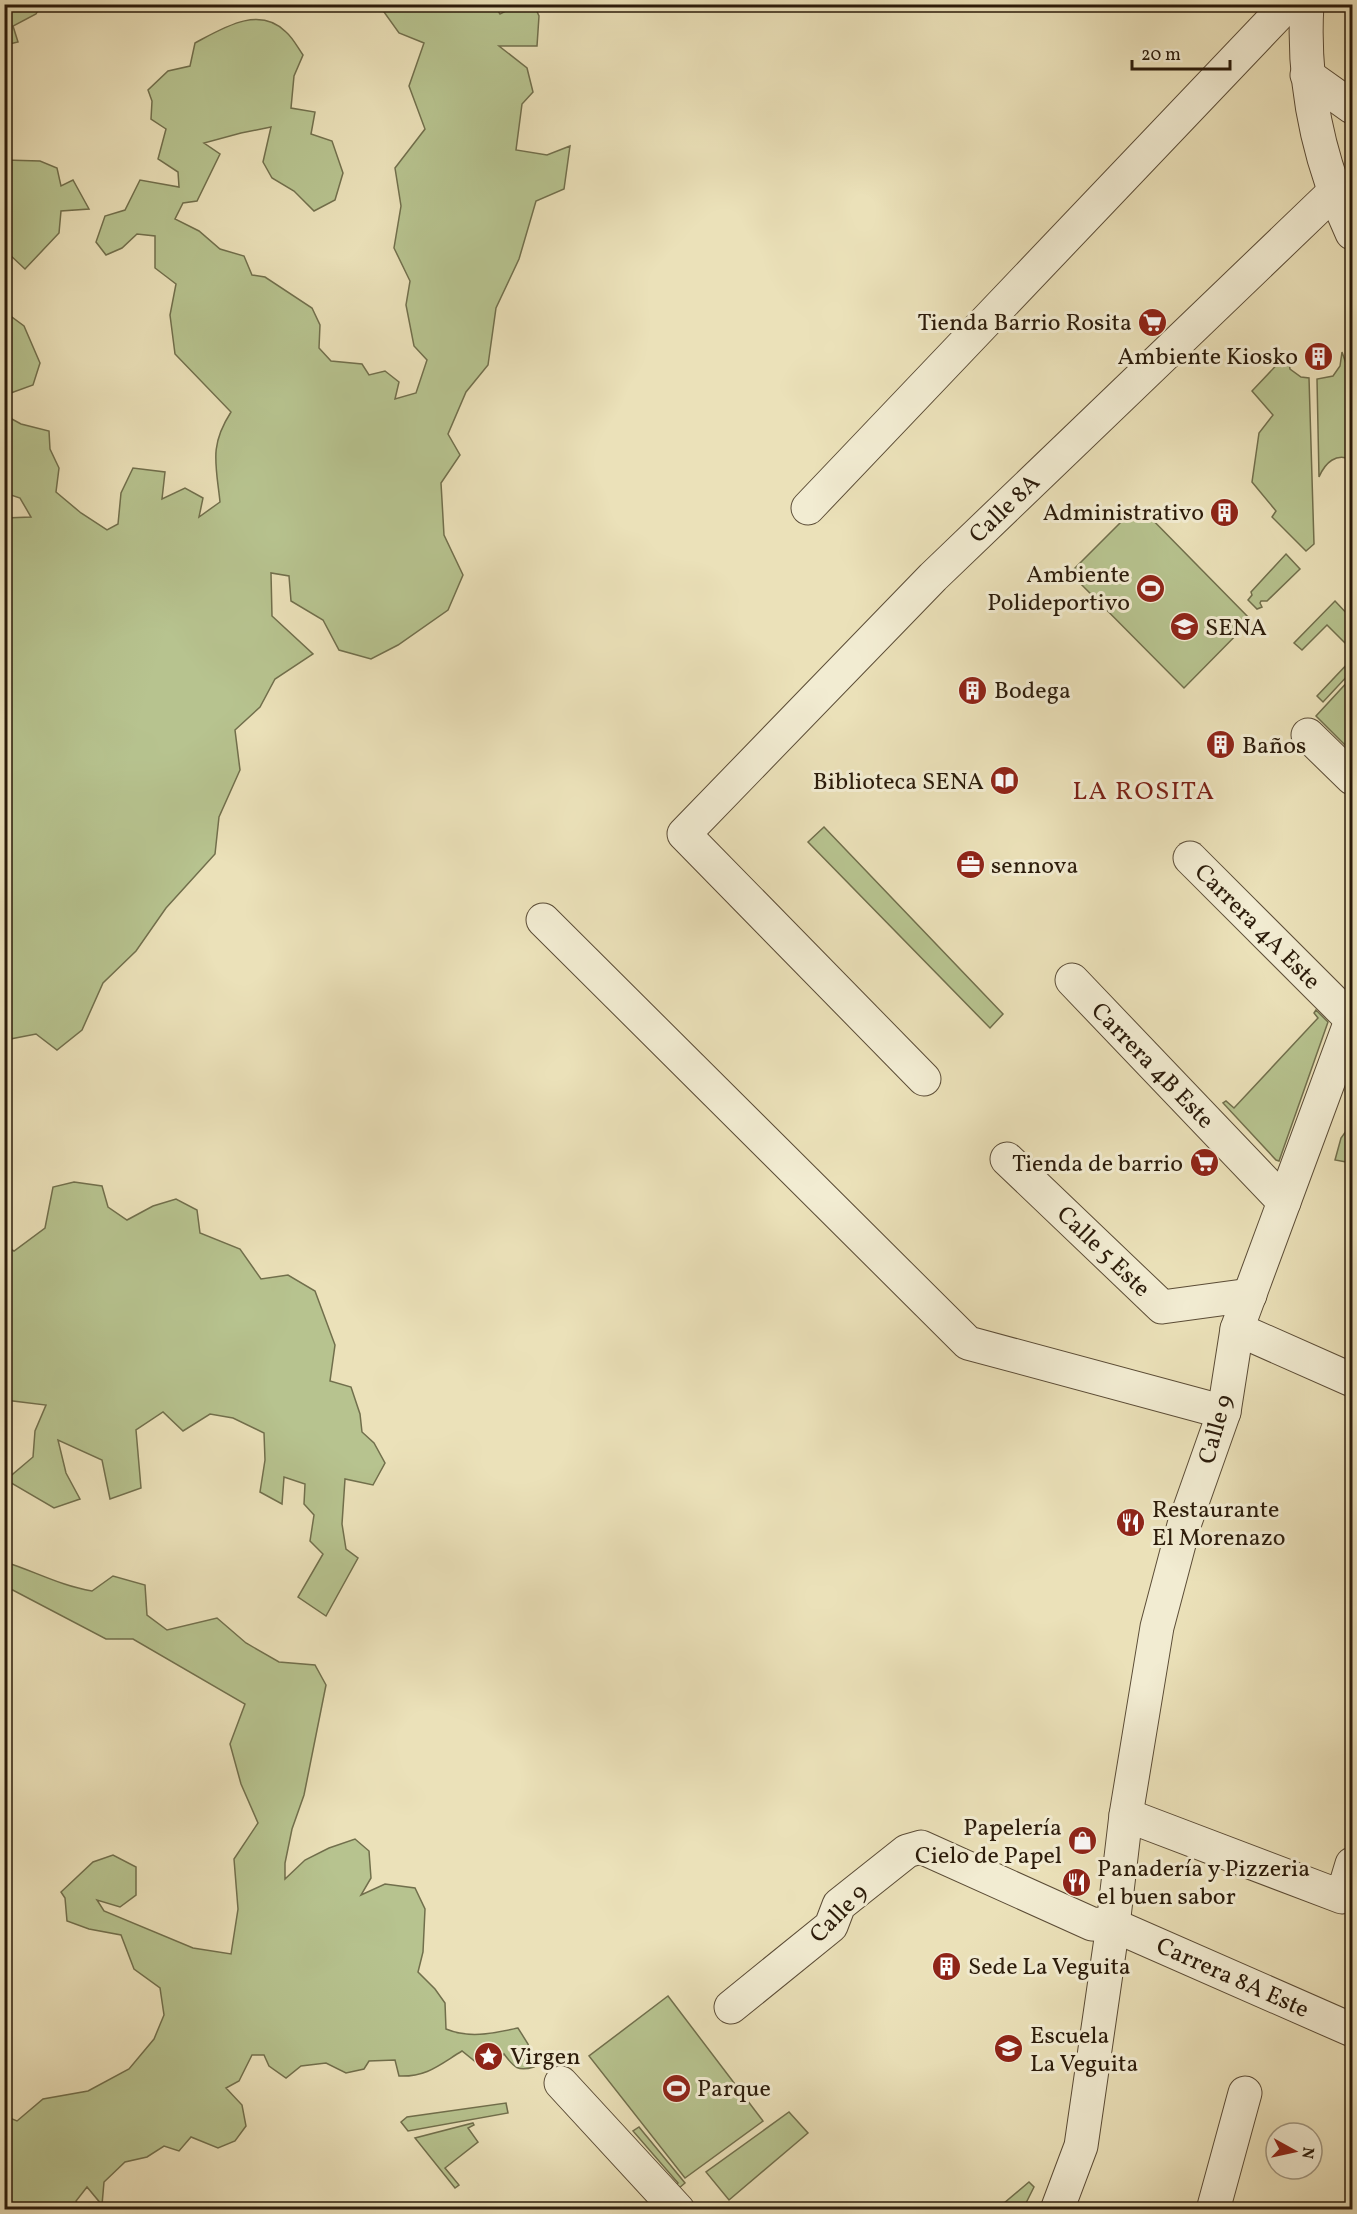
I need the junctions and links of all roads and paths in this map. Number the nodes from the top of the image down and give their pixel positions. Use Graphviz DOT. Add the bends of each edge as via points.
graph roads {
  1 [pos="1288,4"];
  2 [pos="1307,4"];
  3 [pos="1307,75"];
  4 [pos="1353,107"];
  5 [pos="1334,192"];
  6 [pos="1353,233"];
  7 [pos="808,508"];
  8 [pos="1308,735"];
  9 [pos="1353,778"];
  10 [pos="1190,858"];
  11 [pos="543,920"];
  12 [pos="1072,980"];
  13 [pos="1352,1019"];
  14 [pos="924,1079"];
  15 [pos="1007,1159"];
  16 [pos="1284,1202"];
  17 [pos="1250,1295"];
  18 [pos="1237,1329"];
  19 [pos="1353,1380"];
  20 [pos="1224,1412"];
  21 [pos="1126,1815"];
  22 [pos="921,1848"];
  23 [pos="1353,1864"];
  24 [pos="1113,1925"];
  25 [pos="731,2007"];
  26 [pos="1353,2030"];
  27 [pos="561,2083"];
  28 [pos="1245,2093"];
  29 [pos="678,2210"];
  30 [pos="1057,2210"];
  31 [pos="1214,2210"];
  1 -- 7 [label="street"];
  2 -- 3 [label="street"];
  3 -- 4 [label="street"];
  3 -- 5 [label="street" via="1312,115"];
  5 -- 6 [label="street"];
  5 -- 14 [label="street, Calle 8A" via="933,577 684,834"];
  8 -- 9 [label="street"];
  10 -- 13 [label="street, Carrera 4A Este"];
  11 -- 20 [label="street" via="968,1343"];
  12 -- 16 [label="street, Carrera 4B Este"];
  13 -- 16 [label="street, Calle 9"];
  15 -- 17 [label="street, Calle 5 Este" via="1162,1307"];
  16 -- 17 [label="street, Calle 9"];
  17 -- 18 [label="street, Calle 9"];
  18 -- 19 [label="street"];
  18 -- 20 [label="street, Calle 9"];
  20 -- 21 [label="street, Calle 9" via="1184,1525 1157,1627"];
  21 -- 23 [label="street" via="1342,1897"];
  21 -- 24 [label="street, Calle 9"];
  22 -- 24 [label="street, Carrera 8A Este" via="1092,1924"];
  22 -- 25 [label="street, Calle 9" via="907,1851 839,1905 831,1926"];
  24 -- 26 [label="street, Carrera 8A Este"];
  24 -- 30 [label="street, Calle 9" via="1081,2146"];
  27 -- 29 [label="street"];
  28 -- 31 [label="street"];
}
